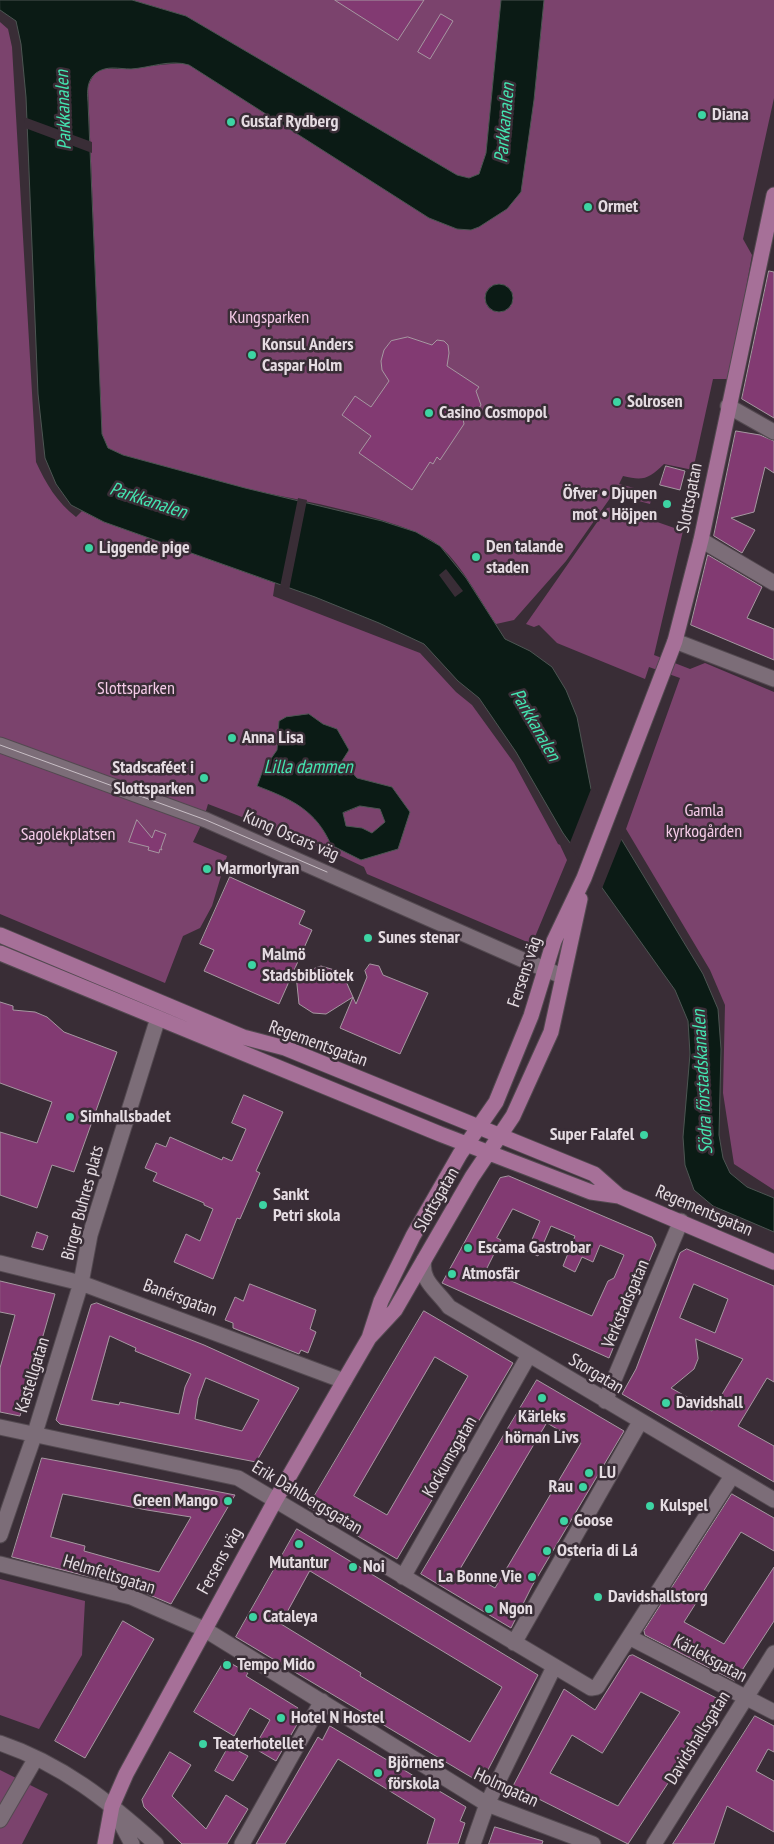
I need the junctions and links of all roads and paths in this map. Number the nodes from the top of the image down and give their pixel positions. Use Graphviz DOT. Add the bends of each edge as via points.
graph roads {
  1 [pos="774,195"];
  2 [pos="769,244"];
  3 [pos="728,406"];
  4 [pos="774,432"];
  5 [pos="701,540"];
  6 [pos="774,583"];
  7 [pos="675,641"];
  8 [pos="774,679"];
  9 [pos="0,745"];
  10 [pos="584,878"];
  11 [pos="0,935"];
  12 [pos="0,952"];
  13 [pos="544,969"];
  14 [pos="562,976"];
  15 [pos="158,1018"];
  16 [pos="480,1126"];
  17 [pos="500,1135"];
  18 [pos="467,1144"];
  19 [pos="488,1152"];
  20 [pos="618,1196"];
  21 [pos="680,1221"];
  22 [pos="774,1262"];
  23 [pos="0,1263"];
  24 [pos="422,1264"];
  25 [pos="82,1283"];
  26 [pos="369,1338"];
  27 [pos="530,1355"];
  28 [pos="344,1381"];
  29 [pos="605,1401"];
  30 [pos="640,1422"];
  31 [pos="0,1427"];
  32 [pos="35,1433"];
  33 [pos="732,1476"];
  34 [pos="276,1499"];
  35 [pos="774,1500"];
  36 [pos="0,1535"];
  37 [pos="0,1564"];
  38 [pos="403,1577"];
  39 [pos="204,1629"];
  40 [pos="629,1637"];
  41 [pos="514,1643"];
  42 [pos="774,1653"];
  43 [pos="554,1667"];
  44 [pos="745,1698"];
  45 [pos="322,1702"];
  46 [pos="774,1712"];
  47 [pos="0,1743"];
  48 [pos="36,1758"];
  49 [pos="488,1804"];
  50 [pos="112,1806"];
  51 [pos="0,1820"];
  52 [pos="105,1844"];
  53 [pos="132,1844"];
  54 [pos="156,1844"];
  55 [pos="242,1844"];
  56 [pos="474,1844"];
  57 [pos="594,1844"];
  58 [pos="654,1844"];
  1 -- 2 [label="main road, Slottsgatan"];
  2 -- 3 [label="main road, Slottsgatan"];
  3 -- 4 [label="street"];
  3 -- 5 [label="main road, Slottsgatan"];
  5 -- 6 [label="street"];
  5 -- 7 [label="main road, Slottsgatan"];
  7 -- 8 [label="street"];
  7 -- 10 [label="main road, Slottsgatan"];
  9 -- 13 [label="street, Kung Oscars väg" via="206,820"];
  10 -- 13 [label="main road, Fersens väg"];
  10 -- 14 [label="main road, Fersens väg"];
  11 -- 16 [label="main road, Regementsgatan" via="243,1037 285,1048"];
  12 -- 15 [label="main road, Regementsgatan"];
  13 -- 14 [label="street, Kung Oscars väg"];
  13 -- 16 [label="main road, Fersens väg" via="531,1016 505,1081"];
  14 -- 17 [label="main road, Fersens väg" via="551,1032 522,1099"];
  15 -- 18 [label="main road, Regementsgatan"];
  15 -- 25 [label="street, Birger Buhres plats" via="90,1235"];
  16 -- 17 [label="main road, Regementsgatan"];
  16 -- 18 [label="main road, Fersens väg"];
  17 -- 19 [label="main road, Fersens väg"];
  17 -- 20 [label="main road, Regementsgatan" via="594,1174"];
  18 -- 19 [label="main road, Regementsgatan"];
  18 -- 26 [label="main road, Fersens väg" via="406,1249 381,1301"];
  19 -- 20 [label="main road, Regementsgatan" via="592,1192"];
  19 -- 24 [label="main road, Slottsgatan"];
  20 -- 21 [label="main road, Regementsgatan"];
  21 -- 22 [label="main road, Regementsgatan"];
  21 -- 29 [label="street, Verkstadsgatan"];
  23 -- 25 [label="street, Banérsgatan"];
  24 -- 26 [label="main road, Fersens väg" via="395,1310"];
  24 -- 27 [label="street, Storgatan" via="426,1282 449,1306"];
  25 -- 28 [label="street, Banérsgatan"];
  25 -- 32 [label="street, Kastellgatan"];
  26 -- 28 [label="main road, Fersens väg"];
  27 -- 29 [label="street, Storgatan"];
  27 -- 38 [label="street, Kockumsgatan"];
  28 -- 34 [label="main road, Fersens väg"];
  29 -- 30 [label="street, Storgatan"];
  30 -- 33 [label="street, Storgatan"];
  30 -- 41 [label="street"];
  31 -- 32 [label="street, Erik Dahlbergsgatan"];
  32 -- 34 [label="street, Erik Dahlbergsgatan" via="238,1478"];
  32 -- 36 [label="street, Kastellgatan"];
  33 -- 35 [label="street, Storgatan"];
  33 -- 40 [label="street"];
  34 -- 38 [label="street, Erik Dahlbergsgatan"];
  34 -- 39 [label="main road, Fersens väg"];
  37 -- 39 [label="street, Helmfeltsgatan" via="130,1597"];
  38 -- 41 [label="street, Erik Dahlbergsgatan"];
  39 -- 45 [label="street, Holmgatan"];
  39 -- 50 [label="main road, Fersens väg"];
  40 -- 43 [label="street" via="597,1688 591,1688"];
  40 -- 44 [label="street, Kärleksgatan"];
  41 -- 43 [label="street"];
  42 -- 44 [label="street, Davidshallsgatan"];
  43 -- 49 [label="street"];
  44 -- 46 [label="street, Kärleksgatan"];
  44 -- 58 [label="street, Davidshallsgatan"];
  45 -- 49 [label="street, Holmgatan"];
  45 -- 55 [label="street"];
  47 -- 48 [label="street"];
  48 -- 50 [label="street" via="71,1776"];
  48 -- 51 [label="street"];
  49 -- 56 [label="street"];
  49 -- 57 [label="street, Holmgatan"];
  50 -- 52 [label="main road, Fersens väg"];
  50 -- 53 [label="street"];
  50 -- 54 [label="street"];
}
